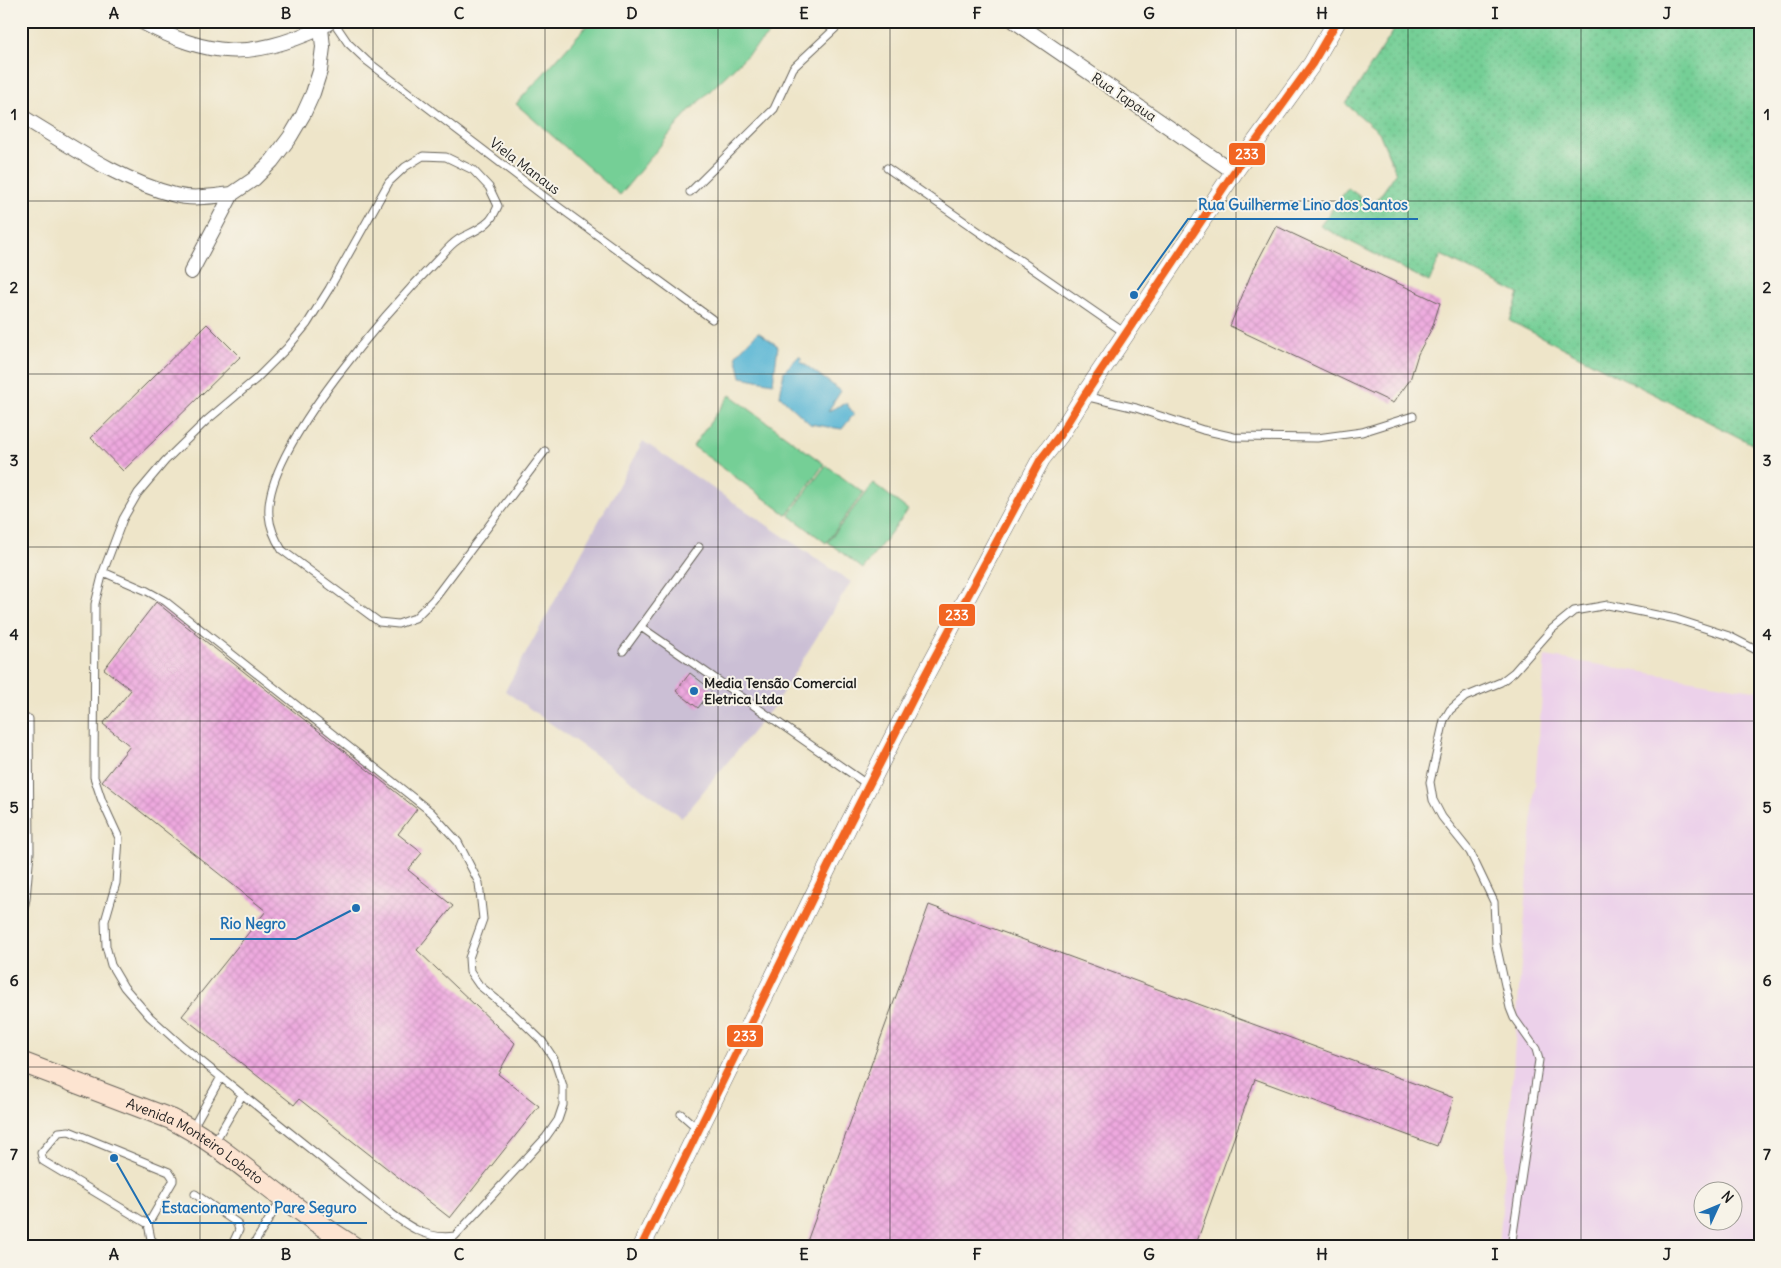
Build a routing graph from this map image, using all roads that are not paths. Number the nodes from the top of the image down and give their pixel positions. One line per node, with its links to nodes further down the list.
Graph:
1 (140, 21): 5 (street)
2 (847, 21): 9 (lane)
3 (1014, 21): 8 (street, Rua Tapaua)
4 (1337, 21): 8 (street)
5 (329, 23): 10 (street); 12 (lane, Viela Manaus)
6 (21, 116): 10 (street)
7 (887, 168): 13 (lane)
8 (1234, 172): 13 (street)
9 (690, 192)
10 (232, 194): 11 (street)
11 (191, 272)
12 (712, 319)
13 (1126, 334): 14 (street)
14 (1084, 396): 15 (lane); 23 (street)
15 (1413, 416)
16 (545, 451): 18 (lane)
17 (699, 547): 19 (lane)
18 (103, 572): 26 (lane); 27 (lane)
19 (641, 627): 20 (lane); 23 (lane)
20 (623, 651)
21 (1760, 652): 40 (lane)
22 (29, 719): 24 (lane)
23 (869, 785): 30 (street)
24 (21, 922)
25 (21, 1062): 29 (main road, Avenida Monteiro Lobato)
26 (221, 1077): 27 (lane); 29 (lane)
27 (242, 1095): 31 (lane)
28 (681, 1114): 30 (lane)
29 (192, 1130): 31 (main road, Avenida Monteiro Lobato)
30 (698, 1130): 39 (street)
31 (213, 1143): 33 (main road, Avenida Monteiro Lobato)
32 (195, 1194): 36 (lane)
33 (282, 1197): 37 (lane); 38 (main road, Avenida Monteiro Lobato)
34 (148, 1224): 34 (lane); 35 (lane)
35 (159, 1247)
36 (230, 1247)
37 (252, 1247)
38 (354, 1247)
39 (641, 1247)
40 (1511, 1247)

